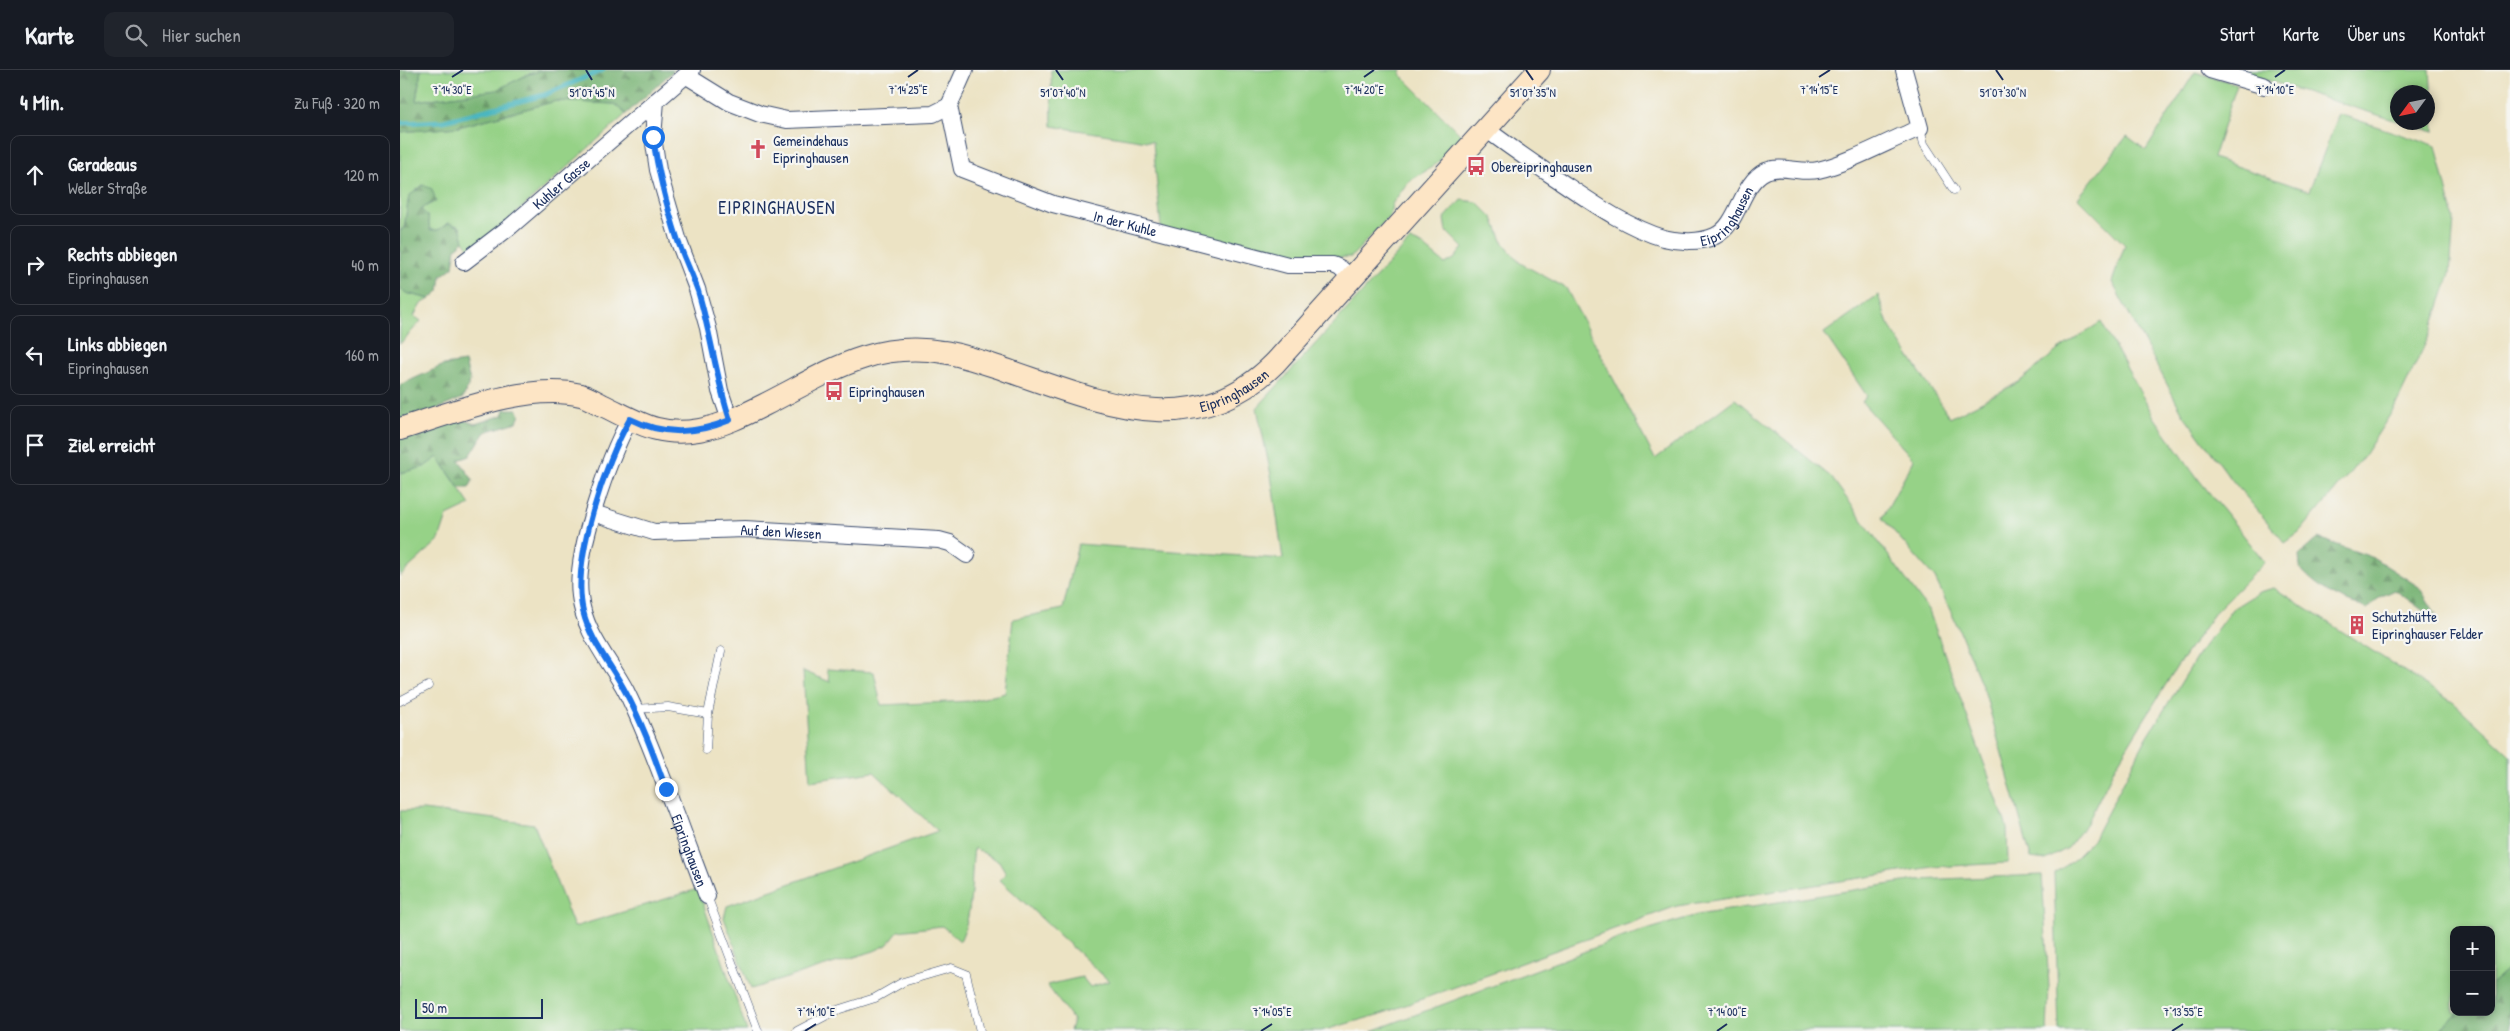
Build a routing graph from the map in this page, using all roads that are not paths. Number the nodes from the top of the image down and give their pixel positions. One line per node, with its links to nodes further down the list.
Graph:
1 (965, 70): 8 (street)
2 (1539, 70): 10 (main road, Eipringhausen)
3 (1904, 70): 9 (street)
4 (2210, 70): 6 (street)
5 (690, 73): 7 (street, Kuhler Gasse); 8 (street)
6 (2265, 86)
7 (656, 101): 12 (street, Kuhler Gasse); 15 (street)
8 (948, 106): 13 (street, In der Kuhle)
9 (1920, 128): 10 (street, Eipringhausen); 11 (lane)
10 (1486, 129): 13 (main road, Eipringhausen)
11 (1954, 190)
12 (464, 262)
13 (1352, 278): 15 (main road, Eipringhausen)
14 (630, 419): 15 (main road, Eipringhausen); 16 (main road, Eipringhausen); 17 (street, Eipringhausen)
15 (730, 420)
16 (408, 426)
17 (593, 513): 18 (street, Auf den Wiesen); 22 (street, Eipringhausen)
18 (967, 555)
19 (721, 651): 23 (lane)
20 (428, 686): 21 (lane)
21 (400, 701)
22 (634, 709): 23 (lane); 25 (street, Eipringhausen)
23 (708, 714): 24 (lane)
24 (706, 750)
25 (707, 896): 26 (lane, Eipringhausen)
26 (758, 1031)
27 (797, 1031): 28 (lane)
28 (980, 1031)

